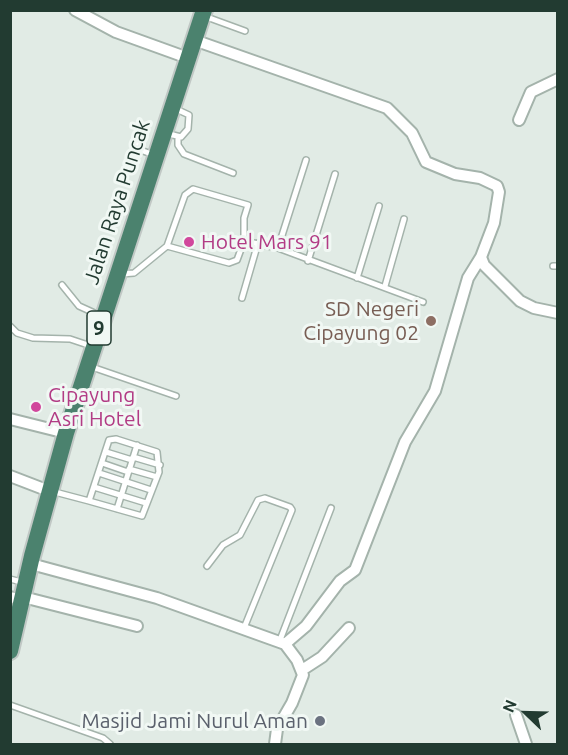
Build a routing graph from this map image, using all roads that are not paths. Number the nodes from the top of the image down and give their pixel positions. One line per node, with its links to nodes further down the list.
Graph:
1 (75, 10): 5 (street)
2 (203, 13): 3 (lane); 4 (highway, Jalan Raya Puncak / 9)
3 (245, 31)
4 (194, 40): 5 (highway, Jalan Raya Puncak / 9); 20 (street)
5 (188, 58): 9 (highway, Jalan Raya Puncak / 9)
6 (558, 79): 7 (street)
7 (519, 120)
8 (142, 128): 10 (lane)
9 (171, 135): 10 (highway, Jalan Raya Puncak / 9); 12 (lane)
10 (155, 155): 22 (highway, Jalan Raya Puncak / 9)
11 (306, 159): 19 (lane)
12 (233, 173)
13 (335, 174): 21 (lane)
14 (379, 206): 23 (lane)
15 (404, 219): 25 (lane)
16 (244, 241): 17 (lane); 18 (lane); 18 (lane)
17 (258, 243): 19 (lane); 26 (lane)
18 (167, 246): 22 (lane)
19 (278, 248): 21 (lane)
20 (481, 257): 28 (street); 60 (street)
21 (308, 261): 23 (lane)
22 (117, 273): 29 (highway, Jalan Raya Puncak / 9)
23 (357, 278): 25 (lane)
24 (62, 285): 29 (lane)
25 (385, 286): 27 (lane)
26 (242, 298)
27 (423, 302)
28 (558, 313)
29 (103, 316): 31 (highway, Jalan Raya Puncak / 9)
30 (10, 326): 31 (lane)
31 (93, 347): 32 (highway, Jalan Raya Puncak / 9)
32 (87, 365): 33 (lane); 35 (highway, Jalan Raya Puncak / 9)
33 (176, 396)
34 (10, 419): 35 (street)
35 (66, 433): 48 (highway, Jalan Raya Puncak / 9)
36 (137, 445): 37 (lane); 38 (lane); 40 (lane)
37 (106, 452): 38 (lane); 39 (lane)
38 (133, 458): 40 (lane); 41 (lane)
39 (102, 463): 41 (lane); 42 (lane)
40 (160, 465): 44 (lane)
41 (129, 470): 44 (lane); 45 (lane)
42 (99, 473): 45 (lane); 46 (lane)
43 (10, 476): 48 (street)
44 (157, 477): 47 (lane)
45 (125, 482): 47 (lane); 49 (lane)
46 (94, 487): 49 (lane); 50 (lane)
47 (151, 490): 51 (lane)
48 (49, 491): 50 (lane); 54 (highway, Jalan Raya Puncak / 9)
49 (121, 495): 51 (lane); 53 (lane)
50 (89, 501): 53 (lane)
51 (146, 503): 53 (lane)
52 (331, 508): 60 (lane)
53 (117, 509)
54 (31, 564): 56 (highway, Jalan Raya Puncak / 9); 58 (street)
55 (207, 566): 58 (lane)
56 (18, 591): 57 (street); 61 (highway, Jalan Raya Puncak / 9)
57 (137, 626)
58 (244, 628): 60 (street)
59 (349, 628): 62 (street)
60 (282, 642): 62 (street)
61 (11, 645)
62 (302, 670): 66 (street)
63 (10, 705): 65 (lane)
64 (516, 715): 67 (street)
65 (110, 744)
66 (275, 744)
67 (526, 744)

